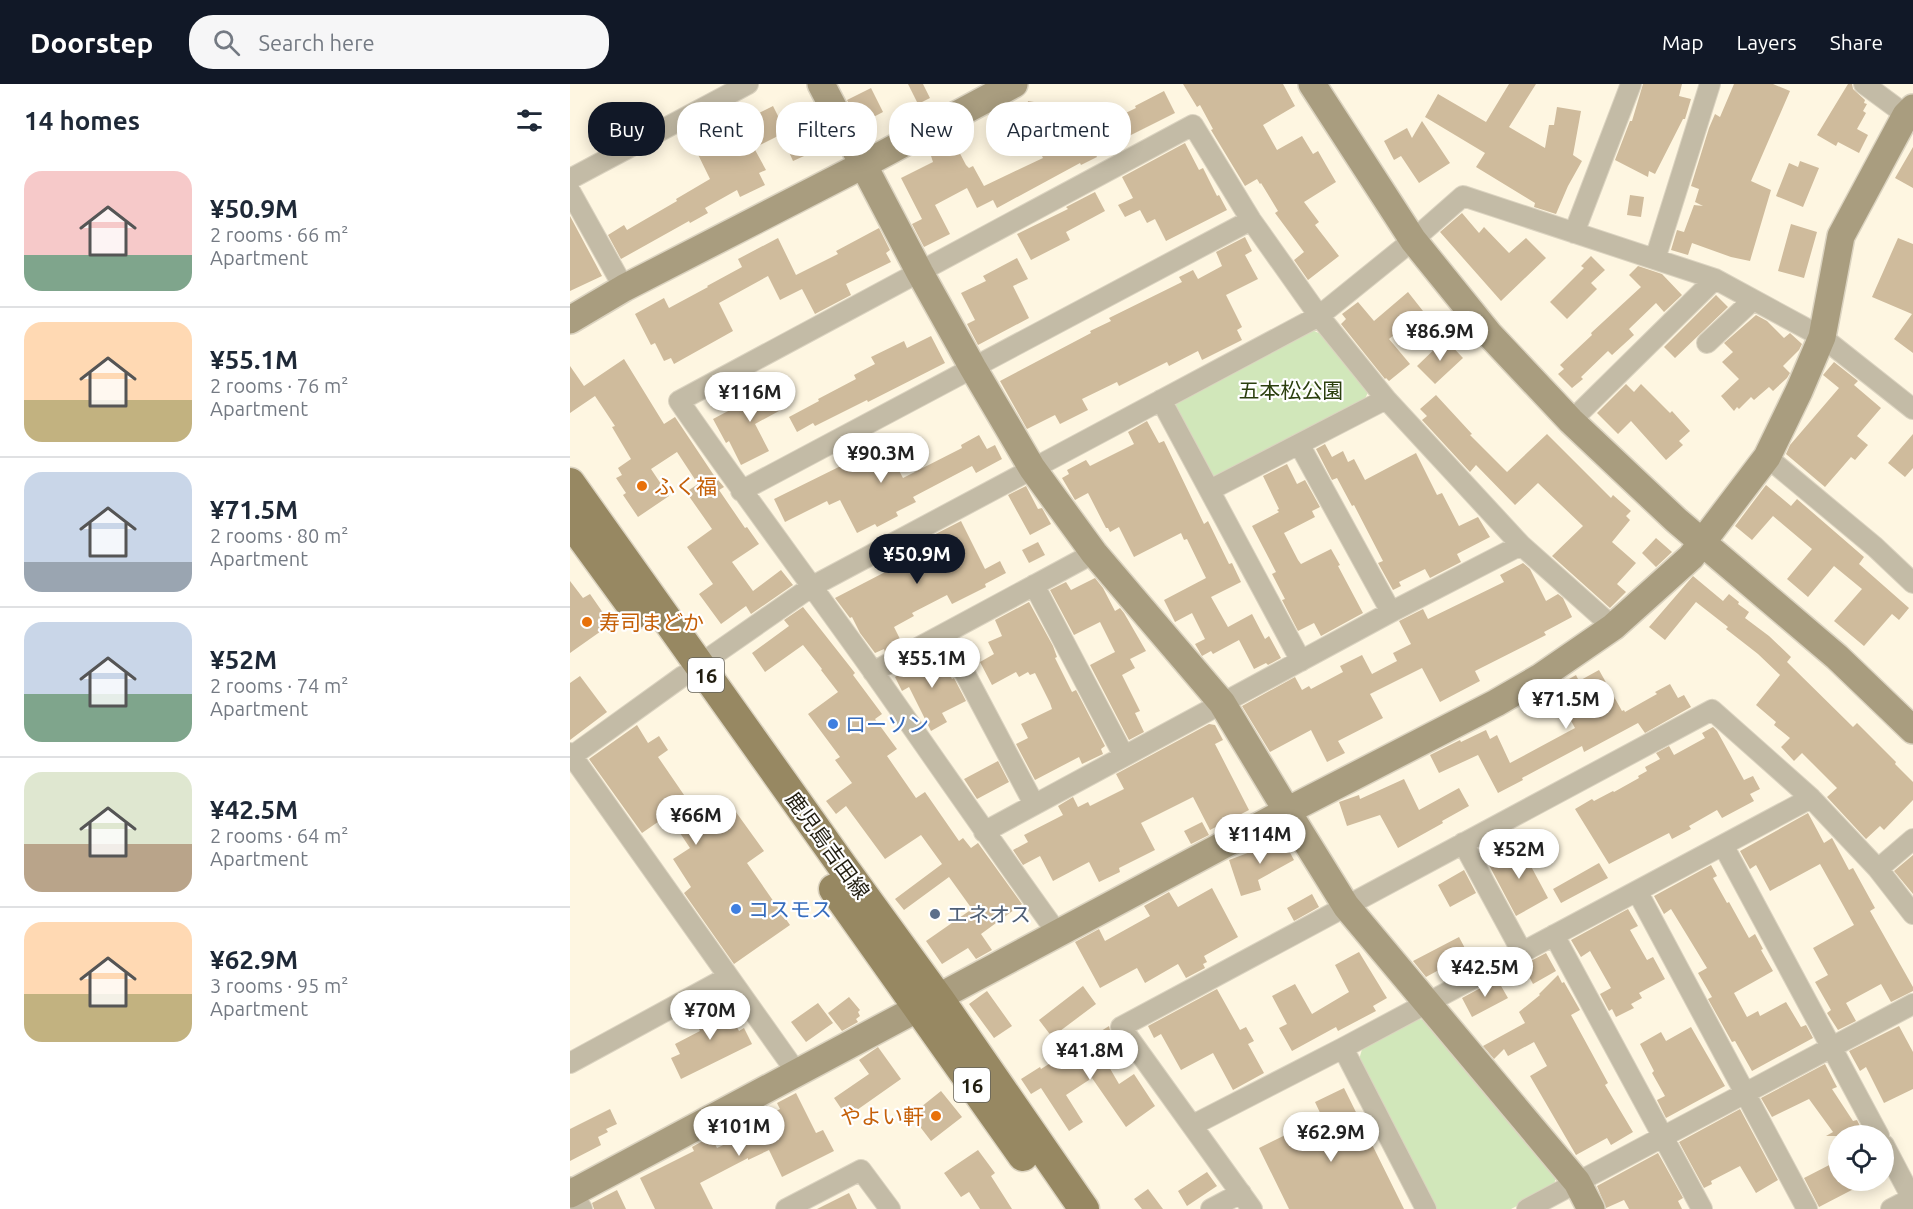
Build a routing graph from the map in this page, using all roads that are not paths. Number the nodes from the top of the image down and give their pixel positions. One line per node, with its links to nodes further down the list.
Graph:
1 (748, 84): 10 (street)
2 (820, 84): 9 (street)
3 (1014, 84): 9 (street)
4 (1312, 84): 14 (street)
5 (1631, 84): 13 (street)
6 (1710, 84): 15 (street)
7 (1864, 84): 8 (street)
8 (1909, 111): 22 (street)
9 (863, 165): 16 (street); 18 (street)
10 (570, 179)
11 (570, 191): 18 (street)
12 (1251, 220): 16 (street); 20 (street); 24 (street)
13 (1574, 233): 14 (street); 15 (street)
14 (1413, 240): 20 (street); 28 (street)
15 (1655, 260): 17 (street)
16 (920, 273): 24 (street); 34 (street)
17 (1715, 279): 19 (street); 28 (street)
18 (624, 288): 21 (street)
19 (1753, 300): 22 (street); 23 (street)
20 (1319, 316): 25 (street); 26 (street)
21 (570, 320)
22 (1822, 337): 27 (street); 30 (street)
23 (1707, 343)
24 (973, 368): 31 (street); 34 (street)
25 (1386, 399): 29 (street); 37 (street)
26 (1161, 400): 31 (street); 33 (street)
27 (1913, 409)
28 (1571, 421): 36 (street)
29 (1299, 444): 33 (street); 42 (street)
30 (1767, 457): 36 (street); 39 (street)
31 (1032, 468): 38 (street); 41 (street)
32 (570, 483): 46 (main road, 鹿児島吉田線 / 16)
33 (1210, 490): 45 (street)
34 (741, 491): 41 (street)
35 (570, 521): 46 (main road, 鹿児島吉田線 / 16)
36 (1702, 543): 43 (street); 49 (street)
37 (1521, 544): 42 (street); 43 (street)
38 (1094, 553): 40 (street); 48 (street)
39 (1913, 584)
40 (1034, 585): 44 (street); 51 (street)
41 (811, 587): 46 (street); 47 (street)
42 (1391, 612): 45 (street)
43 (1612, 627): 54 (street)
44 (944, 634): 47 (street); 53 (street)
45 (1301, 661): 48 (street)
46 (691, 670): 50 (street); 67 (main road, 鹿児島吉田線 / 16)
47 (873, 672): 55 (street)
48 (1222, 703): 51 (street); 54 (street)
49 (1913, 730)
50 (571, 754): 66 (street)
51 (1124, 756): 53 (street)
52 (1811, 798): 57 (street); 58 (street); 59 (street)
53 (1034, 804): 55 (street)
54 (1287, 812): 61 (street); 63 (street)
55 (984, 832): 63 (street)
56 (1913, 839): 59 (street)
57 (1463, 843): 61 (street); 65 (street)
58 (1724, 845): 60 (street); 70 (street)
59 (1878, 870): 62 (street)
60 (1637, 891): 64 (street); 74 (street)
61 (1346, 906): 68 (street); 75 (street)
62 (1913, 914)
63 (1058, 934): 67 (street)
64 (1554, 935): 65 (street); 77 (street)
65 (1522, 952): 68 (street)
66 (728, 977): 72 (street); 73 (street)
67 (928, 1004): 73 (street); 85 (main road, 鹿児島吉田線 / 16); 86 (main road, 鹿児島吉田線 / 16)
68 (1426, 1004): 71 (street); 79 (street)
69 (1913, 1004): 70 (street)
70 (1833, 1047): 74 (street); 76 (street)
71 (1343, 1048): 75 (street); 88 (street)
72 (570, 1063)
73 (797, 1073): 80 (street)
74 (1745, 1094): 77 (street); 92 (street)
75 (1193, 1125): 82 (street)
76 (1873, 1125)
77 (1663, 1137): 79 (street); 91 (street)
78 (1894, 1164): 81 (street)
79 (1577, 1182): 89 (street); 90 (street)
80 (574, 1196)
81 (1912, 1199): 93 (street)
82 (1246, 1201): 87 (street)
83 (786, 1209): 84 (street)
84 (890, 1209)
85 (1060, 1209)
86 (1084, 1209)
87 (1211, 1209)
88 (1426, 1209)
89 (1527, 1209)
90 (1591, 1209)
91 (1702, 1209)
92 (1807, 1209)
93 (1891, 1209)

